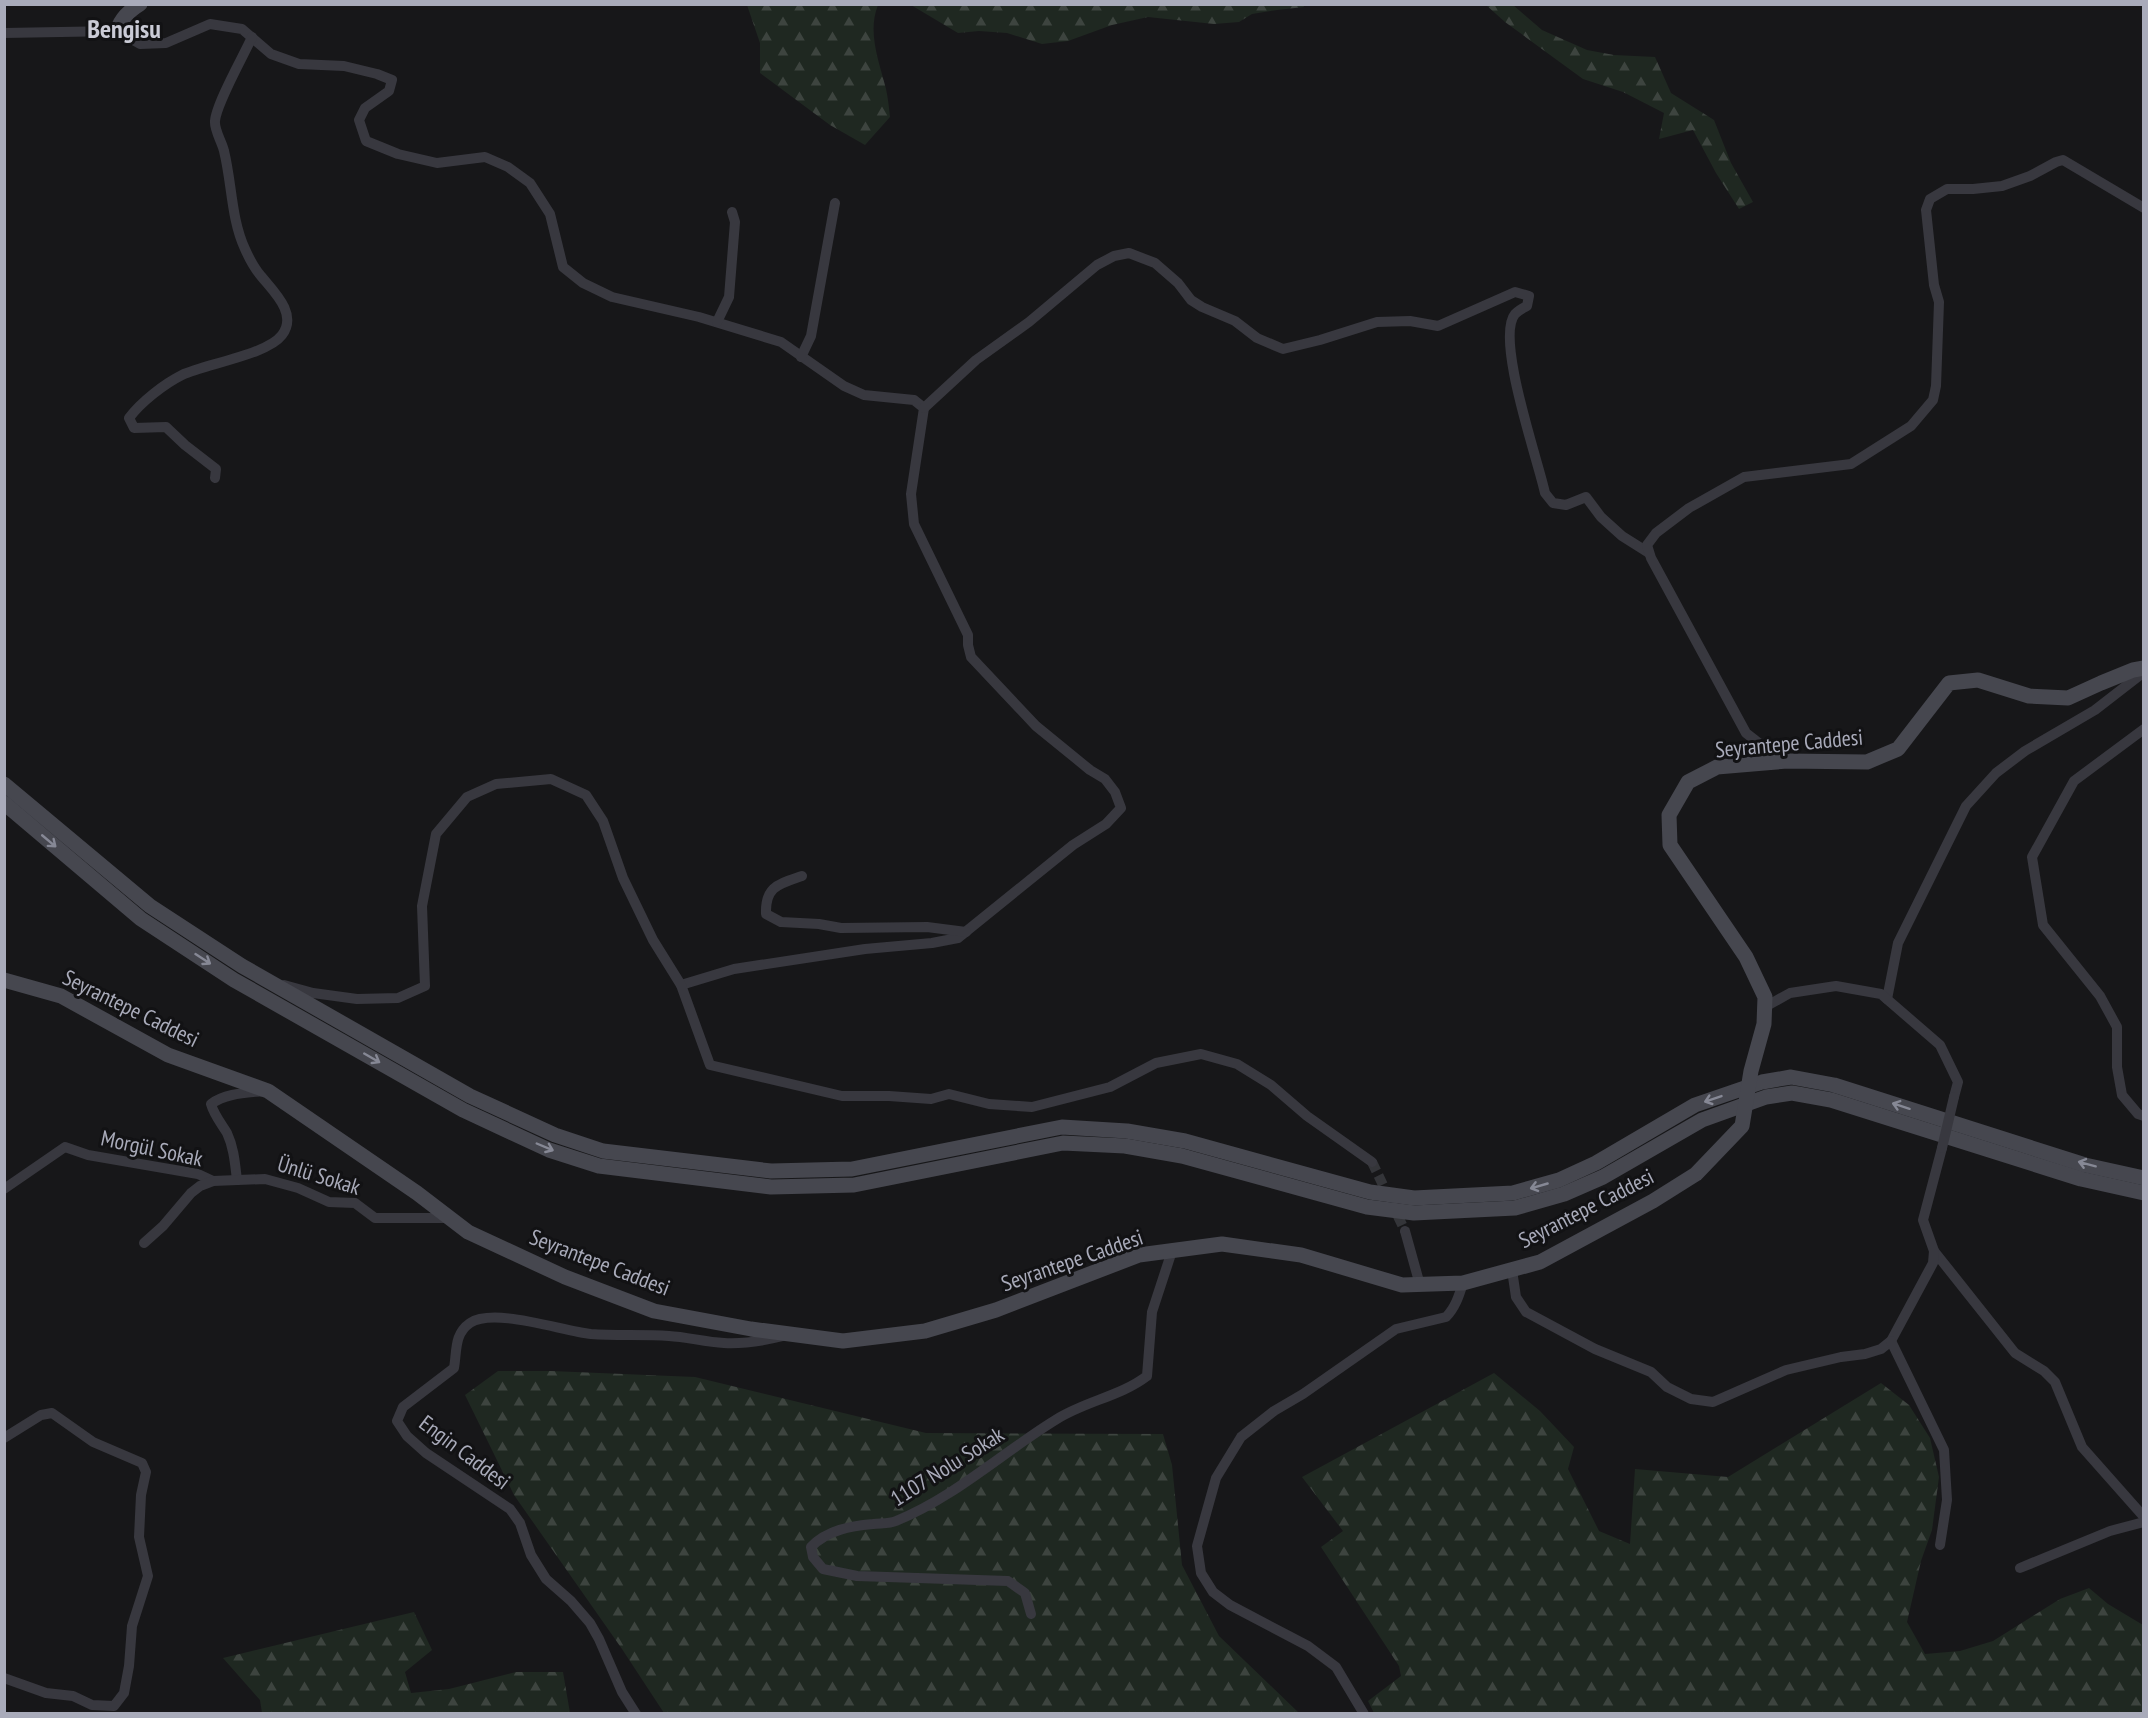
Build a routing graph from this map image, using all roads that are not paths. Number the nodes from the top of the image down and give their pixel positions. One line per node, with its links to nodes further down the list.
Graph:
1 (140, 4): 2 (main road)
2 (117, 31): 3 (street); 4 (street)
3 (4, 33)
4 (252, 37): 8 (street); 11 (street)
5 (835, 203): 9 (street)
6 (2144, 208): 12 (street)
7 (732, 212): 8 (street)
8 (717, 322): 9 (street)
9 (801, 357): 10 (street)
10 (924, 408): 12 (street); 18 (street)
11 (214, 477)
12 (1650, 553): 15 (street)
13 (2144, 670): 15 (main road, Seyrantepe Caddesi); 22 (street)
14 (2144, 729): 27 (street)
15 (1783, 762): 23 (main road, Seyrantepe Caddesi)
16 (6, 789): 20 (main road); 26 (main road, one-way to 26)
17 (802, 876): 18 (street)
18 (966, 932): 21 (street)
19 (4, 980): 25 (main road, Seyrantepe Caddesi)
20 (269, 982): 21 (street); 24 (main road, one-way to 20)
21 (681, 985): 28 (street)
22 (1887, 999): 23 (street); 38 (street, bridge)
23 (1765, 1007): 24 (main road, Seyrantepe Caddesi)
24 (1748, 1087): 26 (main road, Seyrantepe Caddesi); 29 (main road, one-way to 24)
25 (268, 1091): 30 (street); 34 (main road, Seyrantepe Caddesi)
26 (1745, 1105): 33 (main road); 39 (main road, Seyrantepe Caddesi)
27 (2144, 1116)
28 (1372, 1162)
29 (2144, 1178)
30 (237, 1180): 31 (street, Ünlü Sokak); 34 (street, Ünlü Sokak)
31 (213, 1181): 32 (street, Morgül Sokak); 36 (street, Morgül Sokak)
32 (4, 1189)
33 (2144, 1194)
34 (450, 1218): 42 (main road, Seyrantepe Caddesi)
35 (1405, 1231): 41 (street)
36 (144, 1243)
37 (1172, 1251): 41 (main road, Seyrantepe Caddesi); 42 (main road, Seyrantepe Caddesi); 49 (street, 1107 Nolu Sokak)
38 (1934, 1251): 43 (street); 45 (street)
39 (1512, 1270): 40 (main road, Seyrantepe Caddesi); 43 (street)
40 (1463, 1283): 41 (main road, Seyrantepe Caddesi); 52 (street)
41 (1420, 1285)
42 (792, 1334): 51 (street, Engin Caddesi)
43 (1891, 1341): 47 (street)
44 (4, 1438): 50 (street)
45 (2144, 1517)
46 (2144, 1522): 48 (street)
47 (1940, 1545)
48 (2020, 1568)
49 (1030, 1614)
50 (4, 1678)
51 (636, 1713)
52 (1364, 1713)

